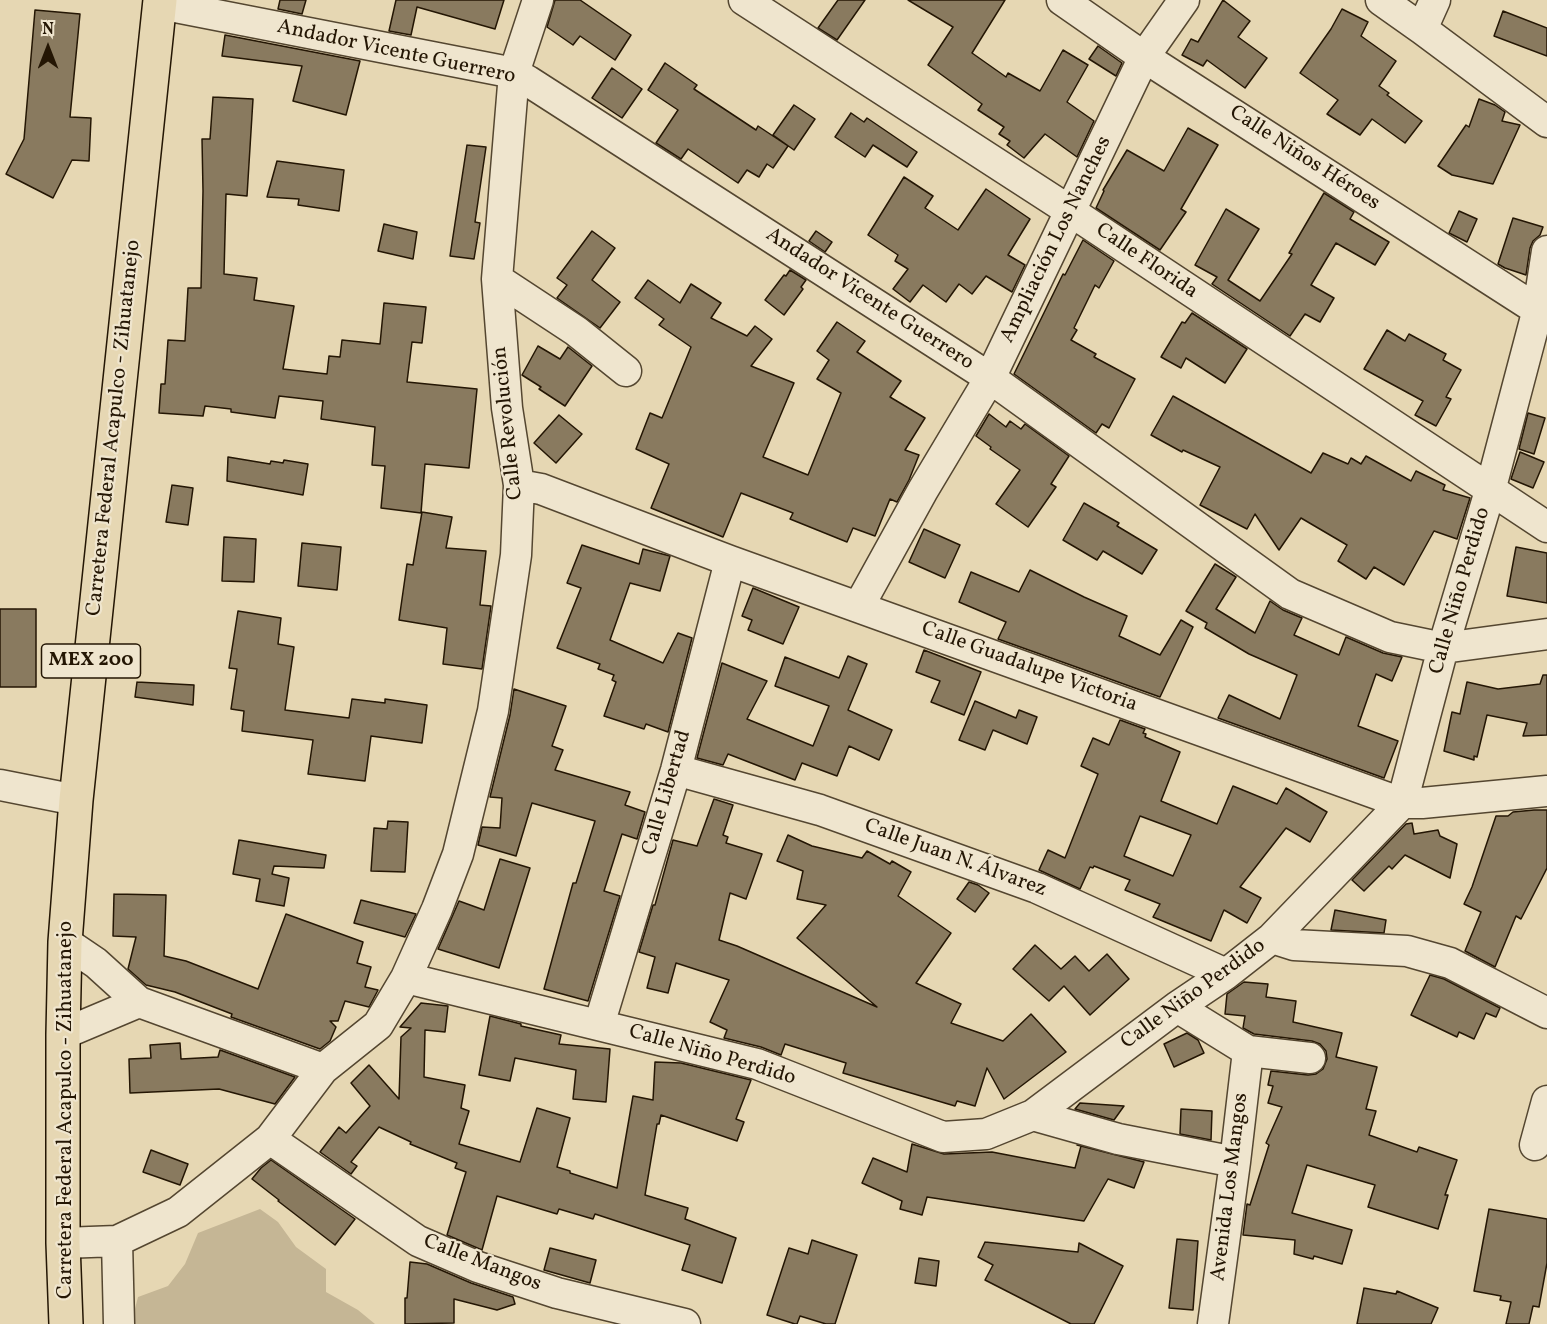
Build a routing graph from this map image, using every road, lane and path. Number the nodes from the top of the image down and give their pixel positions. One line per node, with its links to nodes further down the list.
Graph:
1 (538, 0): 11 (street, Calle Revolución)
2 (744, 0): 13 (street, Calle Florida)
3 (1062, 0): 10 (street, Calle Niños Héroes)
4 (1184, 0): 10 (street, Ampliación Los Nanches)
5 (1381, 0): 9 (street)
6 (1435, 0): 9 (street)
7 (160, 2): 8 (street, Andador Vicente Guerrero); 29 (main road, Carretera Federal Acapulco - Zihuatanejo / MEX 200)
8 (201, 7): 11 (street, Andador Vicente Guerrero)
9 (1422, 28): 12 (street)
10 (1144, 57): 13 (street, Ampliación Los Nanches); 16 (street, Calle Niños Héroes)
11 (514, 74): 15 (street, Calle Revolución); 18 (street, Andador Vicente Guerrero)
12 (1547, 122)
13 (1070, 212): 18 (street, Ampliación Los Nanches); 20 (street, Calle Florida)
14 (1547, 251): 16 (street, Calle Niño Perdido)
15 (497, 279): 17 (street); 19 (street, Calle Revolución)
16 (1542, 312): 20 (street, Calle Niño Perdido)
17 (626, 371)
18 (990, 378): 23 (street, Ampliación Los Nanches); 25 (street, Andador Vicente Guerrero)
19 (519, 485): 22 (street, Calle Guadalupe Victoria); 34 (street, Calle Revolución)
20 (1490, 491): 21 (street, Calle Florida); 25 (street, Calle Niño Perdido)
21 (1547, 527)
22 (730, 561): 23 (street, Calle Guadalupe Victoria); 26 (street, Calle Libertad)
23 (859, 606): 30 (street, Calle Guadalupe Victoria)
24 (1547, 634): 25 (street, Andador Vicente Guerrero)
25 (1443, 648): 30 (street, Calle Niño Perdido)
26 (676, 770): 33 (street, Calle Juan N. Álvarez); 38 (street, Calle Libertad)
27 (0, 785): 29 (street)
28 (1547, 791): 30 (street, Calle Guadalupe Victoria)
29 (76, 801): 32 (main road, Carretera Federal Acapulco - Zihuatanejo / MEX 200)
30 (1402, 803): 31 (street, Calle Niño Perdido)
31 (1272, 938): 33 (street, Calle Niño Perdido); 37 (street)
32 (65, 942): 35 (street); 39 (main road, Carretera Federal Acapulco - Zihuatanejo / MEX 200)
33 (1226, 974): 36 (street, Calle Niño Perdido)
34 (406, 978): 38 (street, Calle Niño Perdido); 42 (street, Calle Revolución)
35 (139, 1002): 39 (street); 42 (street)
36 (1177, 1007): 40 (street); 44 (street, Calle Niño Perdido)
37 (1547, 1013)
38 (599, 1024): 44 (street, Calle Niño Perdido)
39 (63, 1034): 49 (main road, Carretera Federal Acapulco - Zihuatanejo / MEX 200)
40 (1248, 1051): 41 (street); 47 (street, Avenida Los Mangos)
41 (1310, 1058)
42 (323, 1069): 45 (street, Calle Revolución)
43 (1547, 1101): 46 (street)
44 (1033, 1115): 47 (street)
45 (270, 1139): 48 (street, Calle Revolución); 52 (street, Calle Mangos)
46 (1535, 1146)
47 (1236, 1162): 53 (street, Avenida Los Mangos)
48 (117, 1241): 49 (street); 51 (street)
49 (63, 1243): 50 (main road, Carretera Federal Acapulco - Zihuatanejo / MEX 200)
50 (66, 1324)
51 (119, 1324)
52 (685, 1324)
53 (1213, 1324)

